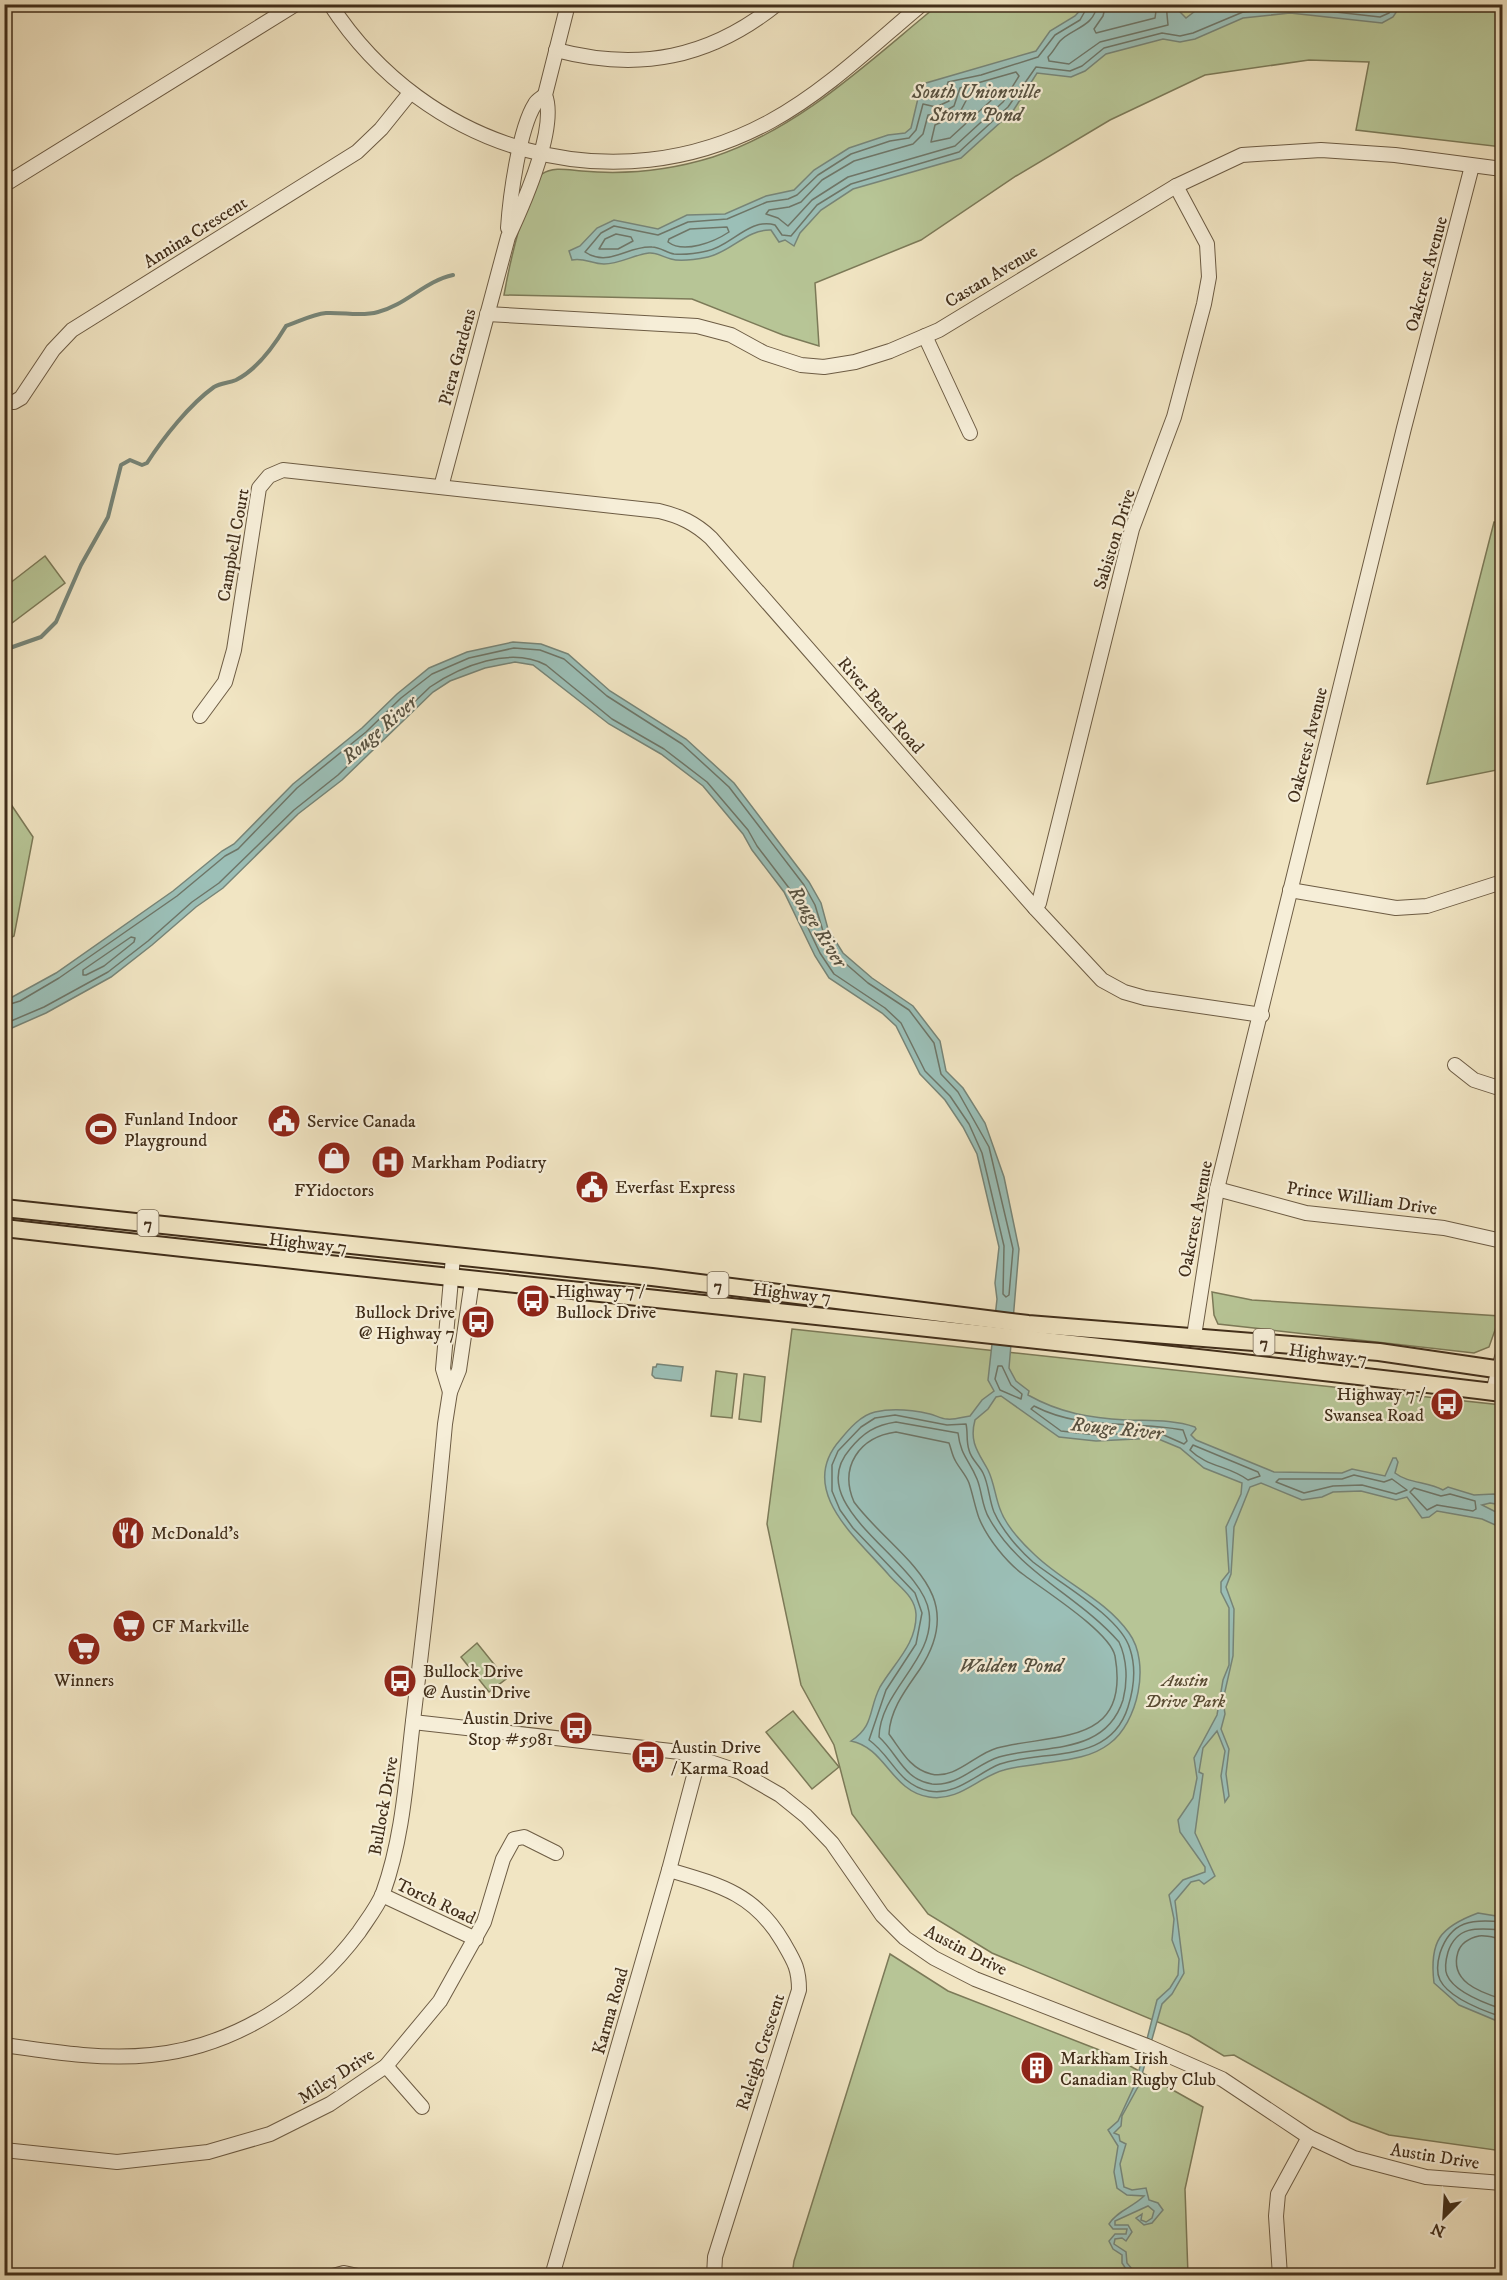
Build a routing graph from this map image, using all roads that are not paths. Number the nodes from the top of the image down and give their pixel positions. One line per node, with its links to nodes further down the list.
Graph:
1 (10, 4): 7 (street)
2 (296, 4): 15 (street)
3 (330, 4): 9 (street)
4 (568, 4): 8 (street, Piera Gardens)
5 (777, 4): 8 (street)
6 (922, 4): 12 (street)
7 (4, 9)
8 (556, 50): 10 (street, Piera Gardens)
9 (410, 93): 11 (street); 20 (street, Annina Crescent)
10 (545, 95): 11 (street, Piera Gardens); 12 (street, Piera Gardens)
11 (521, 150): 12 (street); 17 (street, Piera Gardens)
12 (539, 154): 17 (street, Piera Gardens)
13 (1472, 166): 14 (street, Castan Avenue); 16 (street, Castan Avenue); 25 (street, Oakcrest Avenue)
14 (1503, 169)
15 (4, 185)
16 (1176, 186): 19 (street, Castan Avenue); 26 (street, Sabiston Drive)
17 (508, 237): 18 (street, Piera Gardens)
18 (487, 314): 19 (street, Castan Avenue); 22 (street, Piera Gardens)
19 (925, 336): 21 (street)
20 (4, 402)
21 (970, 433)
22 (441, 487): 23 (street, Campbell Court); 26 (street, River Bend Road)
23 (200, 716)
24 (1503, 882): 25 (street)
25 (1290, 890): 27 (street, Oakcrest Avenue)
26 (1035, 908): 27 (street, River Bend Road)
27 (1262, 1014): 30 (street, Oakcrest Avenue)
28 (1455, 1065): 29 (street)
29 (1503, 1089)
30 (1217, 1189): 33 (street, Prince William Drive); 39 (street, Oakcrest Avenue)
31 (4, 1208): 34 (main road, Highway 7 / 7)
32 (4, 1228): 35 (main road, Highway 7 / 7)
33 (1503, 1241)
34 (453, 1257): 35 (street, Bullock Drive); 37 (main road, Highway 7 / 7)
35 (451, 1279): 36 (main road, Highway 7 / 7); 41 (street, Bullock Drive)
36 (472, 1281): 37 (main road, Highway 7 / 7); 41 (street, Bullock Drive)
37 (961, 1324): 38 (main road, Highway 7 / 7)
38 (1027, 1331): 39 (main road, Highway 7 / 7); 42 (main road, Highway 7 / 7)
39 (1194, 1336): 40 (main road, Highway 7 / 7)
40 (1502, 1365): 42 (street)
41 (450, 1392): 43 (street, Bullock Drive)
42 (1498, 1393)
43 (413, 1722): 44 (street, Austin Drive); 47 (street, Bullock Drive)
44 (699, 1757): 46 (street, Karma Road); 52 (street, Austin Drive)
45 (556, 1853): 48 (street, Miley Drive)
46 (669, 1870): 57 (street, Karma Road); 58 (street, Raleigh Crescent)
47 (382, 1895): 48 (street, Torch Road); 49 (street, Bullock Drive)
48 (476, 1939): 50 (street, Miley Drive)
49 (4, 2045)
50 (386, 2066): 51 (street); 53 (street, Miley Drive)
51 (422, 2107)
52 (1309, 2137): 54 (street, Austin Drive); 59 (street)
53 (4, 2150)
54 (1503, 2183)
55 (333, 2276): 56 (street)
56 (358, 2276)
57 (552, 2276)
58 (714, 2276)
59 (1280, 2276)

